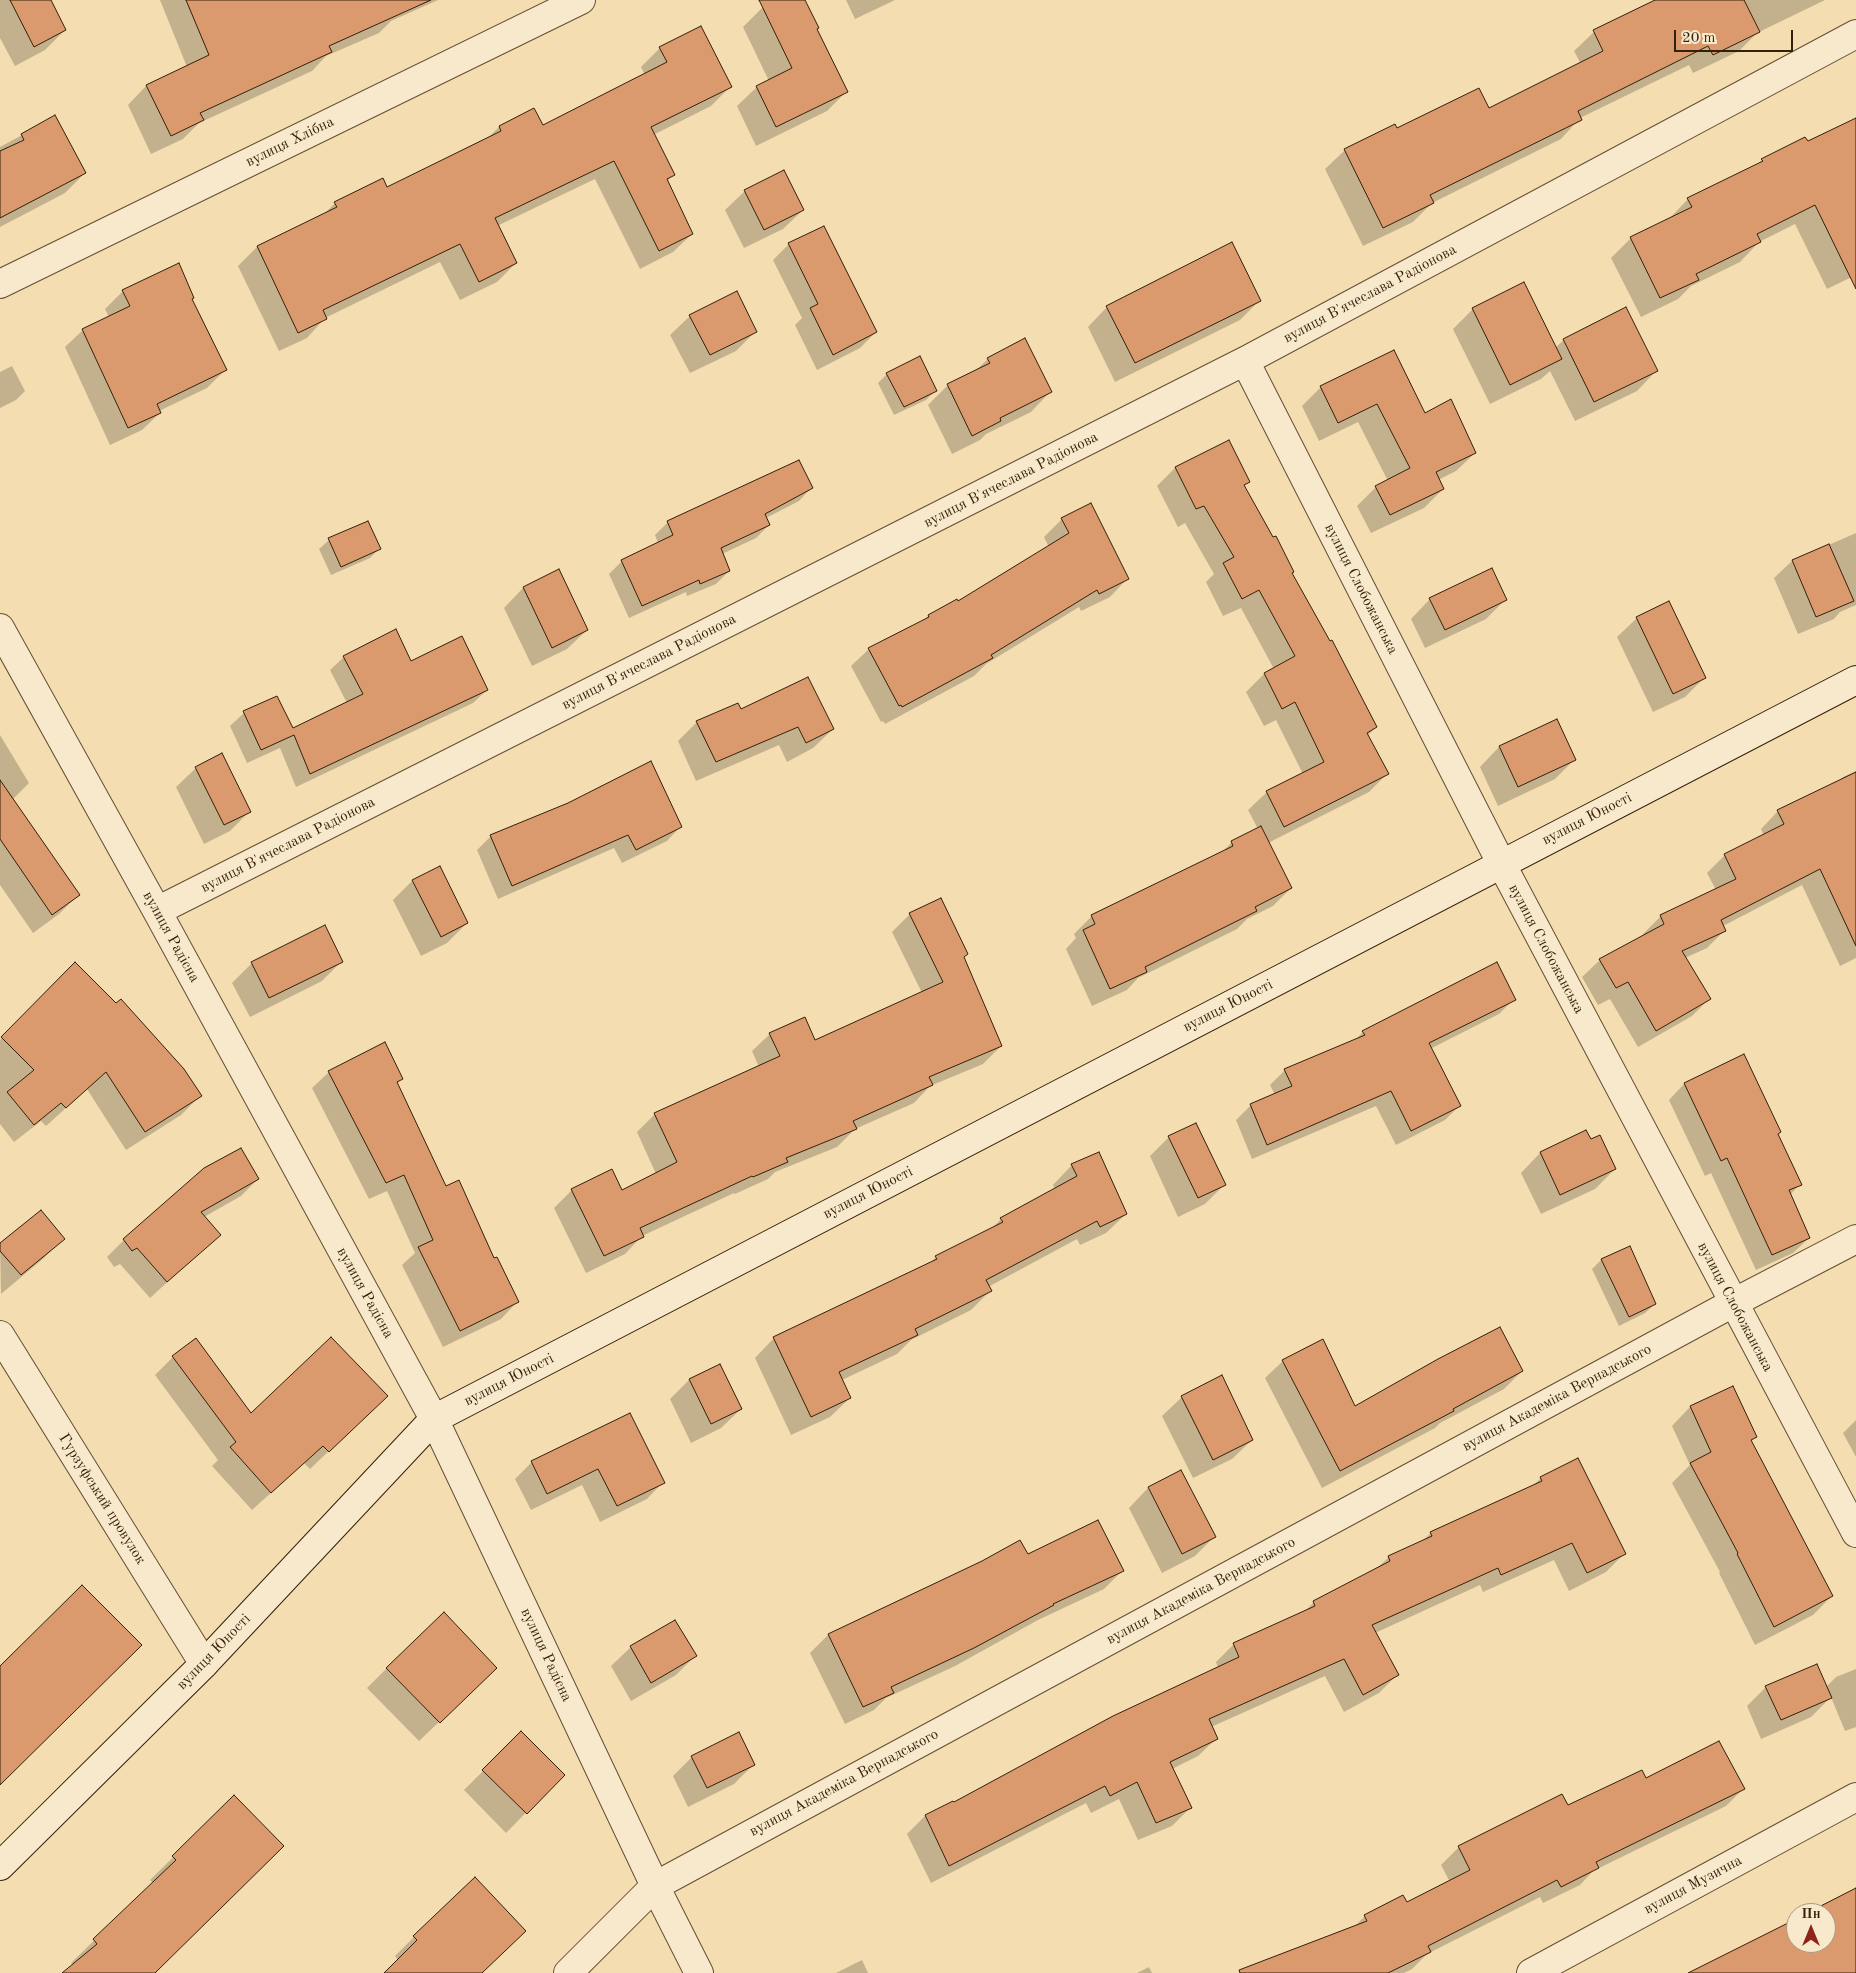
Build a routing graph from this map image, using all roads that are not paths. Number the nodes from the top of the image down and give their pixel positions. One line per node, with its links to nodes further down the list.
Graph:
1 (580, 0): 3 (street, вулиця Хлібна)
2 (1856, 34): 4 (street, вулиця В'ячеслава Радіонова)
3 (0, 284)
4 (1245, 362): 7 (street, вулиця Слобожанська); 8 (street, вулиця В'ячеслава Радіонова)
5 (0, 628): 8 (street, вулиця Радісна)
6 (1856, 680): 7 (street, вулиця Юності)
7 (1501, 864): 10 (street, вулиця Слобожанська); 12 (street, вулиця Юності)
8 (157, 911): 12 (street, вулиця Радісна)
9 (1856, 1240): 10 (street, вулиця Академіка Вернадського)
10 (1733, 1303): 13 (street, вулиця Слобожанська); 17 (street, вулиця Академіка Вернадського)
11 (0, 1335): 14 (street, Гурзуфський провулок)
12 (434, 1419): 14 (street, вулиця Юності); 17 (street, вулиця Радісна)
13 (1856, 1533)
14 (204, 1664): 16 (street, вулиця Юності)
15 (1856, 1797): 20 (street, вулиця Музична)
16 (0, 1866)
17 (655, 1886): 18 (street, вулиця Академіка Вернадського); 19 (street, вулиця Радісна)
18 (568, 1973)
19 (699, 1973)
20 (1531, 1973)

